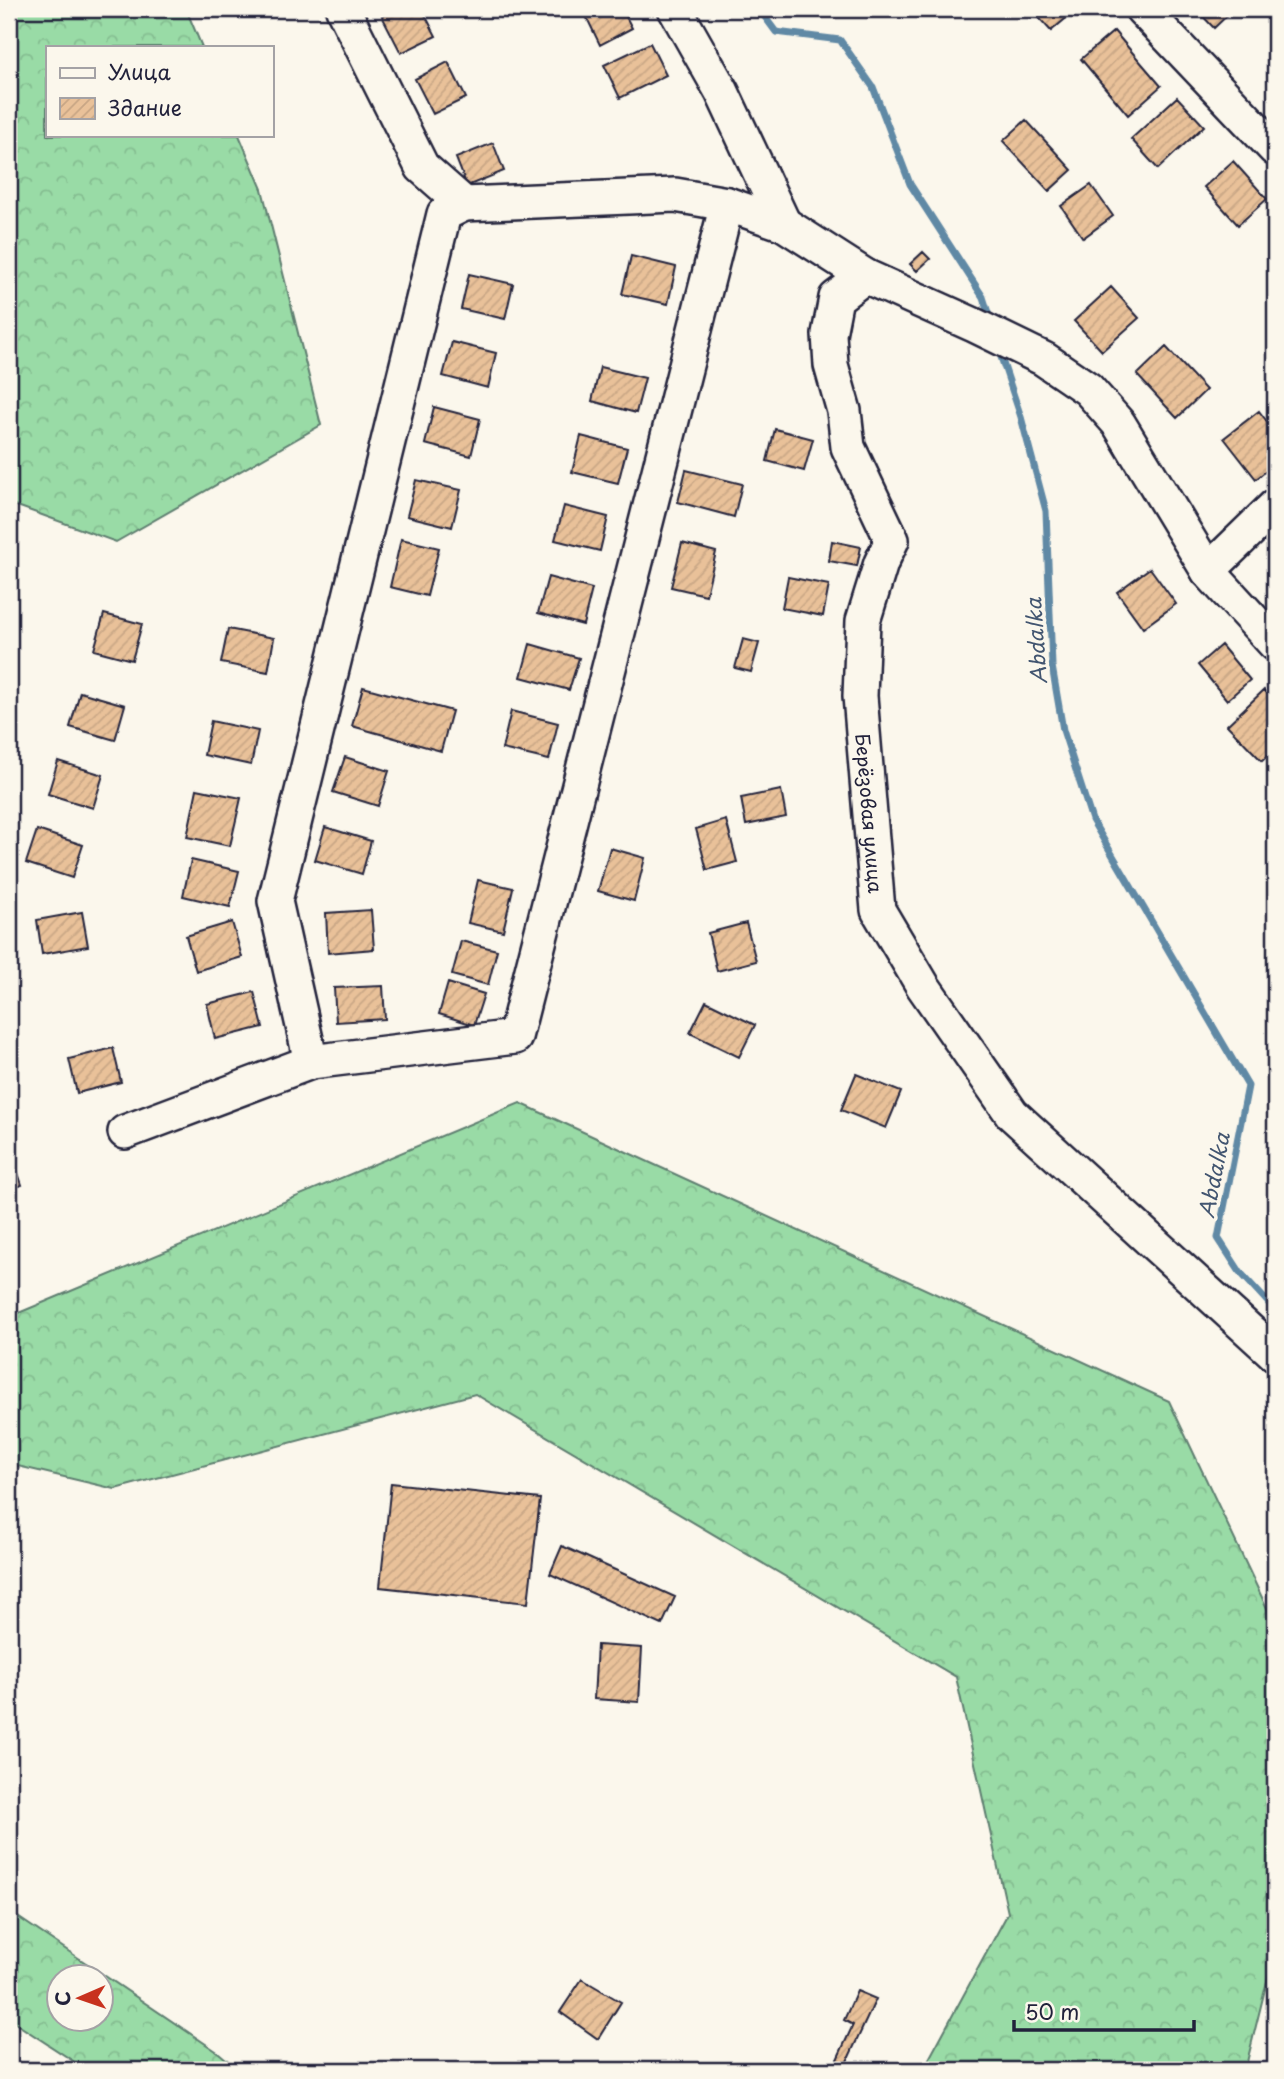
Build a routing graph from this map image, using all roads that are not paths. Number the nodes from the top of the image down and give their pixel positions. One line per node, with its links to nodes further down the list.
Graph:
1 (343, 9): 5 (street)
2 (675, 9): 7 (street)
3 (1142, 9): 4 (street)
4 (1275, 149)
5 (464, 204): 6 (street); 12 (street)
6 (727, 204): 7 (street); 12 (street)
7 (784, 224): 8 (street)
8 (865, 276): 10 (street); 14 (street, Берёзовая улица)
9 (1275, 506): 10 (street)
10 (1208, 571): 11 (street)
11 (1275, 644)
12 (311, 1062): 13 (street)
13 (125, 1132)
14 (1275, 1354)

